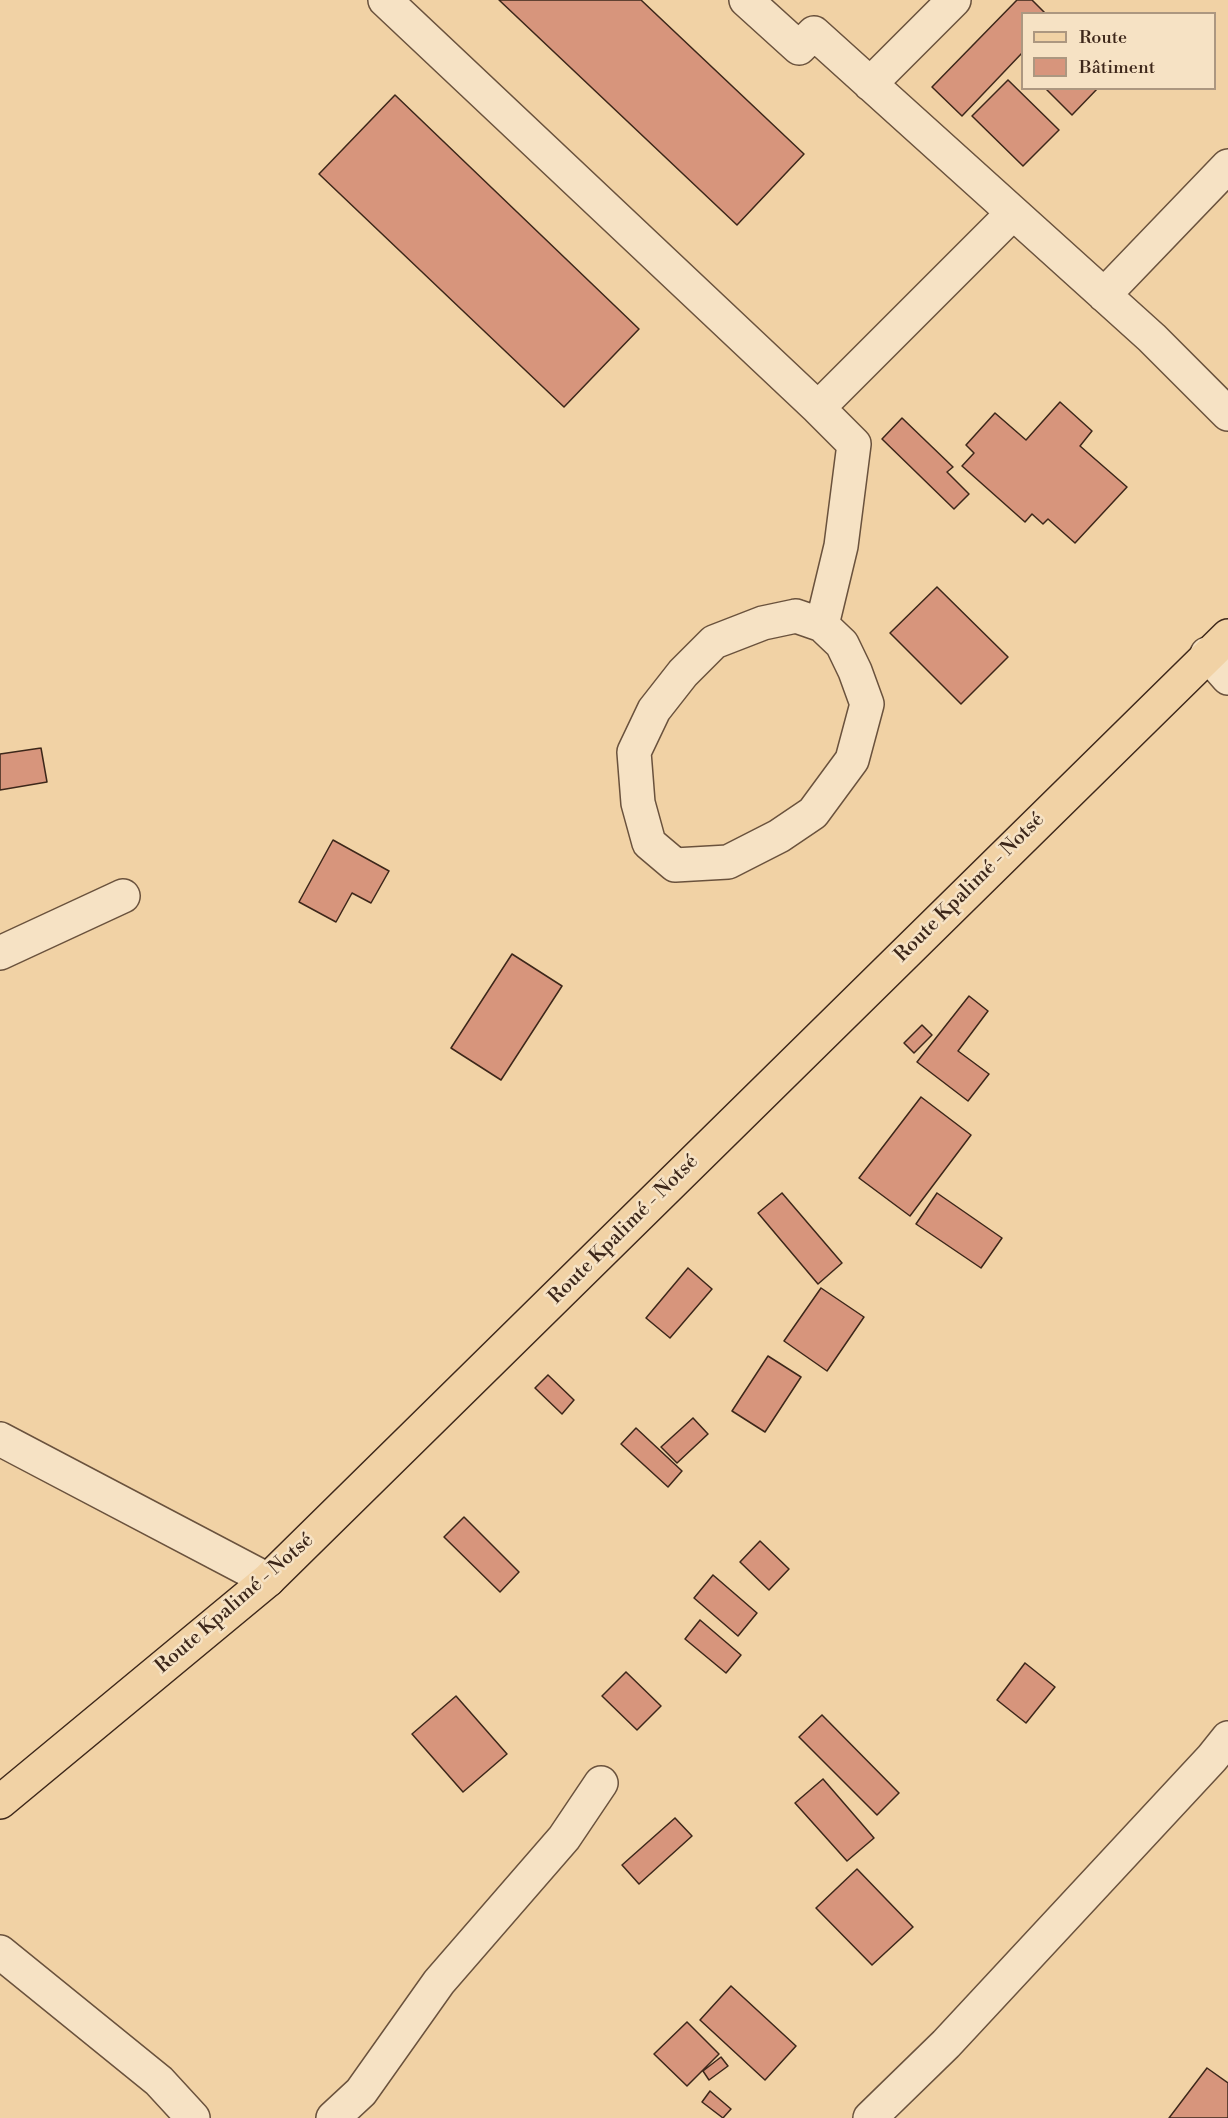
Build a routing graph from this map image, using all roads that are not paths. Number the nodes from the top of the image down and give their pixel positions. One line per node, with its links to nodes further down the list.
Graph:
1 (385, 0): 8 (street)
2 (746, 0): 4 (street)
3 (954, 0): 4 (street)
4 (870, 84): 6 (street)
5 (1228, 166): 7 (street)
6 (1013, 213): 7 (street); 8 (street)
7 (1104, 295): 9 (street)
8 (818, 408): 10 (street)
9 (1228, 414)
10 (822, 625): 10 (street)
11 (1221, 656): 15 (main road, Route Kpalimé - Notsé)
12 (123, 896): 13 (street)
13 (0, 953)
14 (0, 1439): 15 (street)
15 (268, 1580): 18 (main road, Route Kpalimé - Notsé)
16 (1228, 1738): 22 (street)
17 (601, 1783): 21 (street)
18 (0, 1802)
19 (0, 1952): 20 (street)
20 (193, 2118)
21 (333, 2118)
22 (870, 2118)

